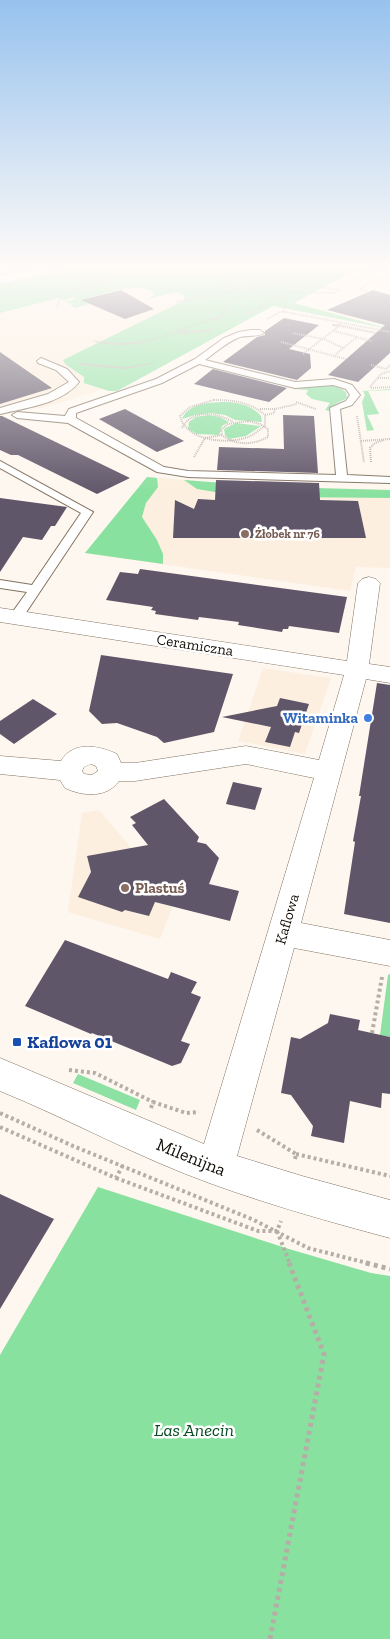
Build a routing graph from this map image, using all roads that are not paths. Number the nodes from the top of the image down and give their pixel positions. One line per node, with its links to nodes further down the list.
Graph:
1 (225, 342): 3 (lane)
2 (41, 361): 4 (lane)
3 (198, 361): 5 (lane); 8 (lane)
4 (0, 411)
5 (72, 416): 6 (lane); 8 (lane)
6 (0, 421)
7 (0, 464): 12 (lane)
8 (342, 478): 9 (lane)
9 (390, 480)
10 (369, 583): 14 (street, Kaflowa)
11 (0, 584): 12 (lane)
12 (35, 589): 13 (lane)
13 (8, 616): 14 (street, Ceramiczna)
14 (357, 670): 15 (street, Ceramiczna); 17 (street, Kaflowa)
15 (390, 675)
16 (0, 765): 17 (street)
17 (328, 771): 18 (street, Kaflowa)
18 (284, 933): 19 (street); 21 (street, Kaflowa)
19 (390, 953)
20 (0, 1074): 21 (street, Milenijna)
21 (215, 1167): 22 (street, Milenijna)
22 (390, 1219)

